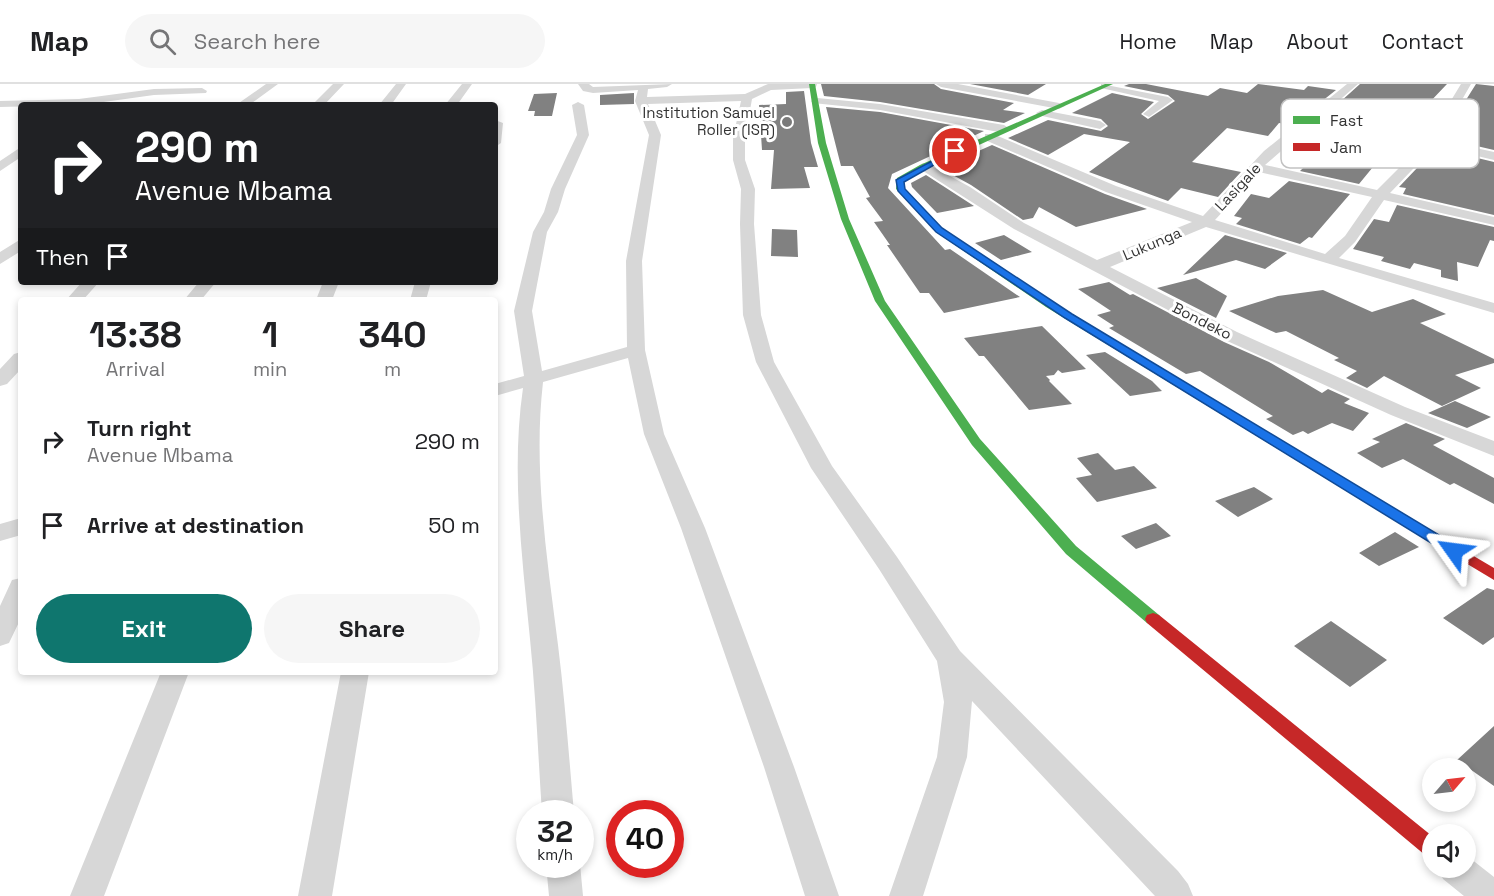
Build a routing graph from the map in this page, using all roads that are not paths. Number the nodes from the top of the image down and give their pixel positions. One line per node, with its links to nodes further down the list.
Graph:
1 (213, 84): 13 (street)
2 (273, 84): 22 (street)
3 (339, 84): 23 (street)
4 (401, 84): 24 (street)
5 (467, 84): 25 (street)
6 (583, 84): 14 (street)
7 (667, 84): 14 (street)
8 (941, 84): 29 (street)
9 (1353, 84): 17 (street, Lasigale)
10 (1466, 84): 18 (street)
11 (1107, 85): 29 (street); 31 (street)
12 (93, 90): 19 (street)
13 (202, 90): 20 (street); 21 (street)
14 (642, 90): 16 (street); 55 (street)
15 (814, 90): 16 (street); 33 (street); 70 (street)
16 (747, 97): 66 (street)
17 (1335, 99)
18 (1457, 99)
19 (79, 102)
20 (85, 102)
21 (181, 102)
22 (246, 102)
23 (321, 102)
24 (387, 102)
25 (453, 102)
26 (0, 104): 27 (street)
27 (18, 104)
28 (578, 105): 57 (street)
29 (1059, 106): 30 (street)
30 (1042, 113): 32 (street); 33 (street)
31 (1149, 114)
32 (1100, 125)
33 (1004, 129): 34 (street)
34 (988, 137): 40 (street); 44 (street)
35 (1281, 143): 41 (street, Lasigale)
36 (18, 153): 39 (street)
37 (1479, 153): 38 (street)
38 (1494, 156)
39 (0, 167)
40 (923, 167): 49 (street, Bondeko); 63 (street)
41 (1256, 167): 43 (street); 44 (street, Lasigale)
42 (1406, 168): 43 (street)
43 (1381, 194): 45 (street); 47 (street)
44 (1206, 221): 47 (street); 49 (street, Lukunga)
45 (1494, 221)
46 (13, 241): 48 (street)
47 (1329, 258): 54 (street)
48 (0, 259)
49 (1097, 266): 60 (street, Bondeko)
50 (88, 285): 52 (street)
51 (205, 285): 53 (street)
52 (77, 297)
53 (195, 297)
54 (1492, 304)
55 (636, 350): 57 (street); 76 (street)
56 (18, 361): 58 (street)
57 (534, 378): 59 (street); 69 (street)
58 (0, 380)
59 (498, 389)
60 (1494, 449)
61 (18, 527): 62 (street)
62 (0, 532)
63 (1494, 575)
64 (18, 594): 65 (street)
65 (0, 636)
66 (950, 659): 77 (street); 78 (street)
67 (174, 675): 73 (street)
68 (354, 675): 74 (street)
69 (557, 800)
70 (1422, 841)
71 (564, 878): 75 (street)
72 (1469, 878): 79 (street)
73 (87, 896)
74 (315, 896)
75 (566, 896)
76 (822, 896)
77 (906, 896)
78 (1176, 896)
79 (1491, 896)

